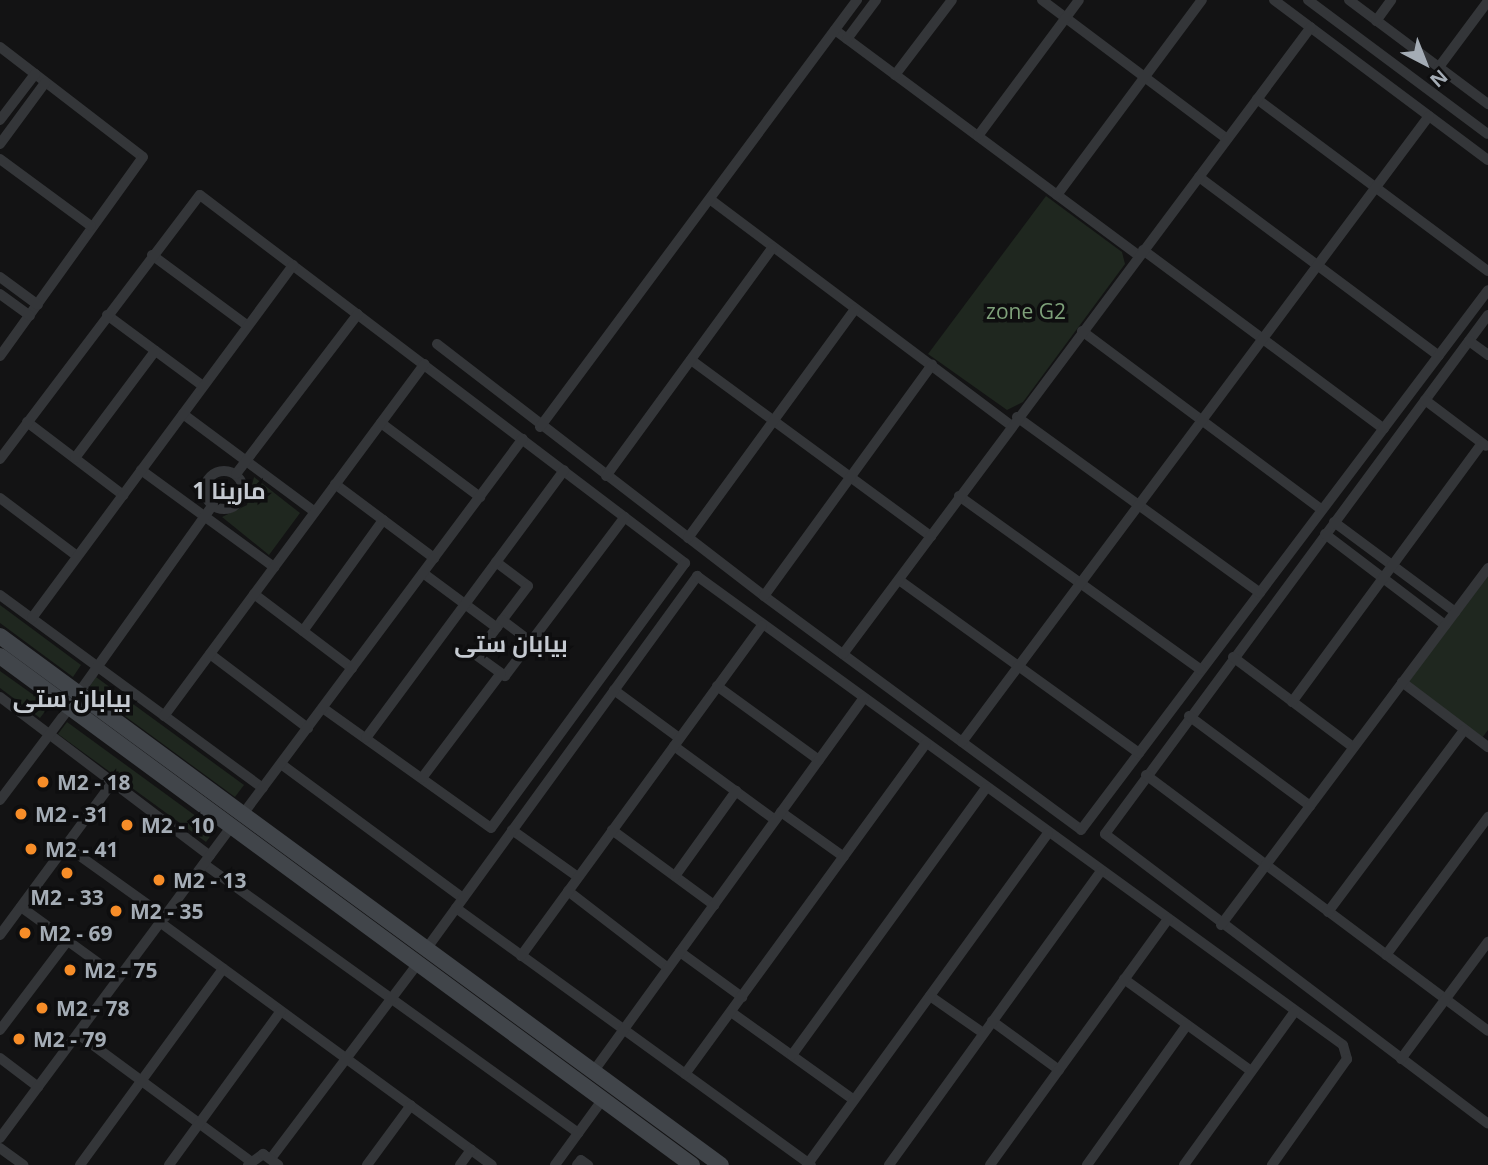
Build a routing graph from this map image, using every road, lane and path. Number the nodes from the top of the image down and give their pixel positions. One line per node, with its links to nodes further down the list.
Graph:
1 (857, 0): 15 (street)
2 (876, 0): 16 (street)
3 (952, 0): 20 (street)
4 (1042, 0): 12 (street)
5 (1079, 0): 12 (street)
6 (1202, 0): 21 (street)
7 (1274, 0): 14 (street)
8 (1308, 0): 27 (street)
9 (1349, 0): 13 (street)
10 (1391, 0): 13 (street)
11 (1488, 1): 18 (street)
12 (1066, 18): 21 (street); 28 (street)
13 (1376, 21): 18 (street)
14 (1311, 27): 23 (street); 25 (street)
15 (835, 30): 16 (street); 36 (street)
16 (848, 39): 20 (street)
17 (0, 47): 19 (street)
18 (1439, 67): 24 (street)
19 (35, 74): 22 (street); 26 (street)
20 (895, 75): 28 (street)
21 (1143, 76): 29 (street); 35 (street)
22 (45, 83): 30 (street); 37 (street)
23 (1257, 99): 29 (street); 34 (street)
24 (1488, 104)
25 (1429, 116): 32 (street); 34 (street)
26 (0, 120)
27 (1488, 134)
28 (978, 136): 35 (street)
29 (1227, 139): 33 (street)
30 (0, 144)
31 (0, 159): 37 (street)
32 (1488, 160)
33 (1199, 177): 39 (street); 42 (street)
34 (1377, 188): 42 (street); 43 (street)
35 (1057, 195): 39 (street)
36 (711, 200): 38 (street); 73 (street)
37 (91, 226): 47 (street)
38 (772, 248): 48 (street); 62 (street)
39 (1141, 253): 54 (street); 55 (street)
40 (152, 255): 41 (street); 50 (street); 53 (street)
41 (293, 265): 49 (street); 53 (street)
42 (1320, 266): 55 (street); 61 (street)
43 (1488, 271)
44 (0, 277): 47 (street)
45 (1488, 290): 61 (street)
46 (0, 294): 52 (street)
47 (38, 305): 52 (street)
48 (855, 309): 64 (street); 69 (street)
49 (358, 314): 63 (street); 79 (street)
50 (107, 315): 58 (street); 71 (street)
51 (1488, 315): 56 (street)
52 (30, 316): 60 (street)
53 (248, 326): 65 (street)
54 (1082, 331): 68 (street); 70 (street)
55 (1265, 339): 68 (street); 74 (street)
56 (1469, 341): 59 (street); 66 (street)
57 (437, 344): 73 (street)
58 (155, 351): 65 (street); 78 (street)
59 (1488, 355)
60 (0, 356)
61 (1439, 356): 74 (street)
62 (691, 360): 69 (street); 83 (street)
63 (424, 365): 72 (street); 75 (street)
64 (932, 365): 70 (street); 84 (street)
65 (203, 386): 67 (street)
66 (1425, 400): 76 (street); 97 (street)
67 (183, 414): 79 (street); 80 (street)
68 (1205, 419): 91 (street); 92 (street)
69 (773, 421): 84 (street); 100 (street)
70 (1014, 421): 88 (street); 91 (street)
71 (27, 422): 77 (street); 78 (street)
72 (381, 423): 85 (street); 87 (street)
73 (540, 427): 83 (street)
74 (1384, 429): 92 (street)
75 (523, 439): 81 (street); 87 (street)
76 (1485, 445): 104 (street)
77 (0, 458)
78 (75, 458): 86 (street)
79 (246, 461): 82 (street); 93 (street)
80 (141, 470): 86 (street); 94 (street)
81 (564, 470): 95 (street); 103 (street)
82 (236, 474): 90 (street); 90 (street)
83 (606, 476): 100 (street)
84 (851, 477): 99 (street); 114 (street)
85 (335, 484): 93 (street); 96 (street)
86 (123, 495): 101 (street)
87 (480, 496): 102 (street)
88 (959, 496): 99 (street); 110 (street)
89 (0, 498): 101 (street)
90 (213, 505): 94 (street)
91 (1139, 506): 110 (street); 111 (street)
92 (1322, 510): 111 (street)
93 (315, 512): 105 (street)
94 (205, 517): 105 (street); 129 (street)
95 (625, 517): 123 (street); 156 (street)
96 (383, 520): 102 (street); 121 (street)
97 (1334, 522): 98 (street); 104 (street)
98 (1325, 534): 108 (street); 127 (street)
99 (931, 536): 109 (street)
100 (688, 538): 114 (street)
101 (77, 556): 117 (street)
102 (434, 558): 107 (street)
103 (496, 562): 115 (street); 118 (street)
104 (1392, 566): 108 (street); 116 (street)
105 (274, 568): 112 (street)
106 (1488, 568): 116 (street)
107 (423, 573): 115 (street); 130 (street)
108 (1383, 578): 120 (street); 139 (street)
109 (899, 580): 125 (street); 128 (street)
110 (1080, 585): 128 (street); 131 (street)
111 (1259, 593): 131 (street)
112 (254, 594): 121 (street); 124 (street)
113 (0, 595): 117 (street)
114 (764, 596): 125 (street)
115 (465, 604): 118 (street); 146 (street)
116 (1455, 612): 120 (street)
117 (32, 618): 129 (street)
118 (499, 624): 123 (street); 132 (street)
119 (762, 625): 134 (street); 135 (street); 137 (street)
120 (1446, 625): 133 (street)
121 (303, 631): 130 (street)
122 (0, 636): 138 (street)
123 (531, 642): 132 (street)
124 (210, 654): 141 (street); 143 (street)
125 (843, 654): 148 (street)
126 (0, 656): 138 (street)
127 (1233, 657): 139 (street); 142 (street)
128 (1020, 666): 148 (street); 152 (street)
129 (98, 667): 138 (street); 141 (street)
130 (352, 668): 140 (street)
131 (1202, 670): 152 (street)
132 (501, 673): 156 (street)
133 (1402, 682): 144 (street); 151 (street)
134 (717, 686): 147 (street); 153 (street)
135 (614, 690): 147 (street); 166 (street)
136 (0, 697): 145 (street)
137 (864, 698): 150 (street); 153 (street)
138 (74, 700): 145 (street); 165 (street)
139 (1292, 702): 151 (street)
140 (323, 708): 143 (street); 146 (street)
141 (164, 716): 158 (street)
142 (1189, 716): 155 (street); 162 (street)
143 (308, 728): 154 (street)
144 (1464, 730): 149 (street); 180 (street)
145 (49, 734): 157 (street); 161 (street)
146 (366, 738): 156 (street)
147 (676, 742): 160 (street); 167 (street)
148 (962, 742): 152 (street)
149 (1487, 743)
150 (926, 744): 159 (street); 170 (street)
151 (1353, 747): 162 (street)
152 (1139, 753)
153 (819, 760): 163 (street)
154 (281, 764): 158 (street); 177 (street)
155 (1146, 775): 172 (street); 183 (street)
156 (422, 778)
157 (113, 782): 169 (street); 171 (street)
158 (262, 788): 165 (street)
159 (986, 788): 168 (street); 211 (street)
160 (736, 791): 163 (street); 174 (street)
161 (0, 800)
162 (1310, 806): 172 (street)
163 (778, 816): 170 (street); 178 (street)
164 (1488, 817): 189 (street)
165 (238, 820): 171 (street); 187 (street); 191 (street)
166 (512, 830): 175 (street); 177 (street)
167 (612, 830): 174 (street); 175 (street)
168 (1048, 832): 173 (street); 196 (street)
169 (66, 846): 179 (street); 182 (street)
170 (844, 857): 197 (street)
171 (207, 860): 182 (street); 199 (street)
172 (1266, 865): 180 (street); 183 (street)
173 (1101, 871): 181 (street); 204 (street)
174 (675, 876): 178 (street)
175 (578, 877): 176 (street)
176 (568, 891): 190 (street); 193 (street)
177 (460, 903): 187 (street); 190 (street)
178 (714, 905): 188 (street)
179 (21, 906): 184 (street); 185 (street)
180 (1328, 912): 189 (street)
181 (1168, 919): 195 (street); 201 (street)
182 (163, 920): 192 (street); 194 (street)
183 (1221, 925): 214 (street)
184 (0, 934)
185 (68, 940): 194 (street); 206 (street)
186 (1488, 942): 198 (street)
187 (427, 948): 203 (street)
188 (680, 952): 193 (street); 197 (street)
189 (1386, 955): 198 (street)
190 (521, 956): 207 (street)
191 (418, 963): 199 (street); 203 (street)
192 (223, 968): 200 (street); 219 (street)
193 (668, 968): 207 (street)
194 (119, 978): 210 (street)
195 (1124, 979): 205 (street); 215 (street)
196 (930, 996): 209 (street); 222 (street)
197 (741, 997): 202 (street)
198 (1446, 999): 208 (street); 214 (street)
199 (391, 1000): 213 (street); 226 (street)
200 (281, 1011): 213 (street); 224 (street)
201 (1295, 1011): 216 (street); 249 (street)
202 (731, 1012): 211 (street); 218 (street)
203 (505, 1017): 217 (street); 221 (street)
204 (992, 1021): 209 (street); 215 (street)
205 (1187, 1025): 216 (street); 247 (street)
206 (0, 1030)
207 (624, 1030): 217 (street); 218 (street)
208 (1488, 1031)
209 (983, 1033): 245 (street)
210 (78, 1034): 219 (street); 220 (street)
211 (792, 1055): 222 (street)
212 (0, 1058): 220 (street)
213 (347, 1059): 223 (street); 230 (street)
214 (1401, 1059): 225 (street)
215 (1059, 1070): 231 (street)
216 (1251, 1071): 248 (street)
217 (593, 1072): 244 (street)
218 (685, 1074): 233 (street)
219 (141, 1081): 224 (street); 235 (street)
220 (38, 1087): 227 (street)
221 (603, 1099): 226 (street); 243 (street)
222 (854, 1100): 233 (street)
223 (411, 1105): 229 (street); 237 (street)
224 (199, 1124): 232 (street); 236 (street)
225 (1488, 1124)
226 (578, 1133): 240 (street)
227 (0, 1138)
228 (0, 1148): 234 (street)
229 (471, 1150): 238 (street); 239 (street)
230 (275, 1161): 232 (street)
231 (992, 1161): 246 (street)
232 (249, 1163)
233 (809, 1164)
234 (23, 1165)
235 (80, 1165)
236 (169, 1165)
237 (367, 1165)
238 (460, 1165)
239 (492, 1165)
240 (555, 1165)
241 (577, 1165): 242 (street)
242 (588, 1165)
243 (692, 1165)
244 (721, 1165)
245 (889, 1165)
246 (1005, 1165)
247 (1087, 1165)
248 (1184, 1165)
249 (1272, 1165)

